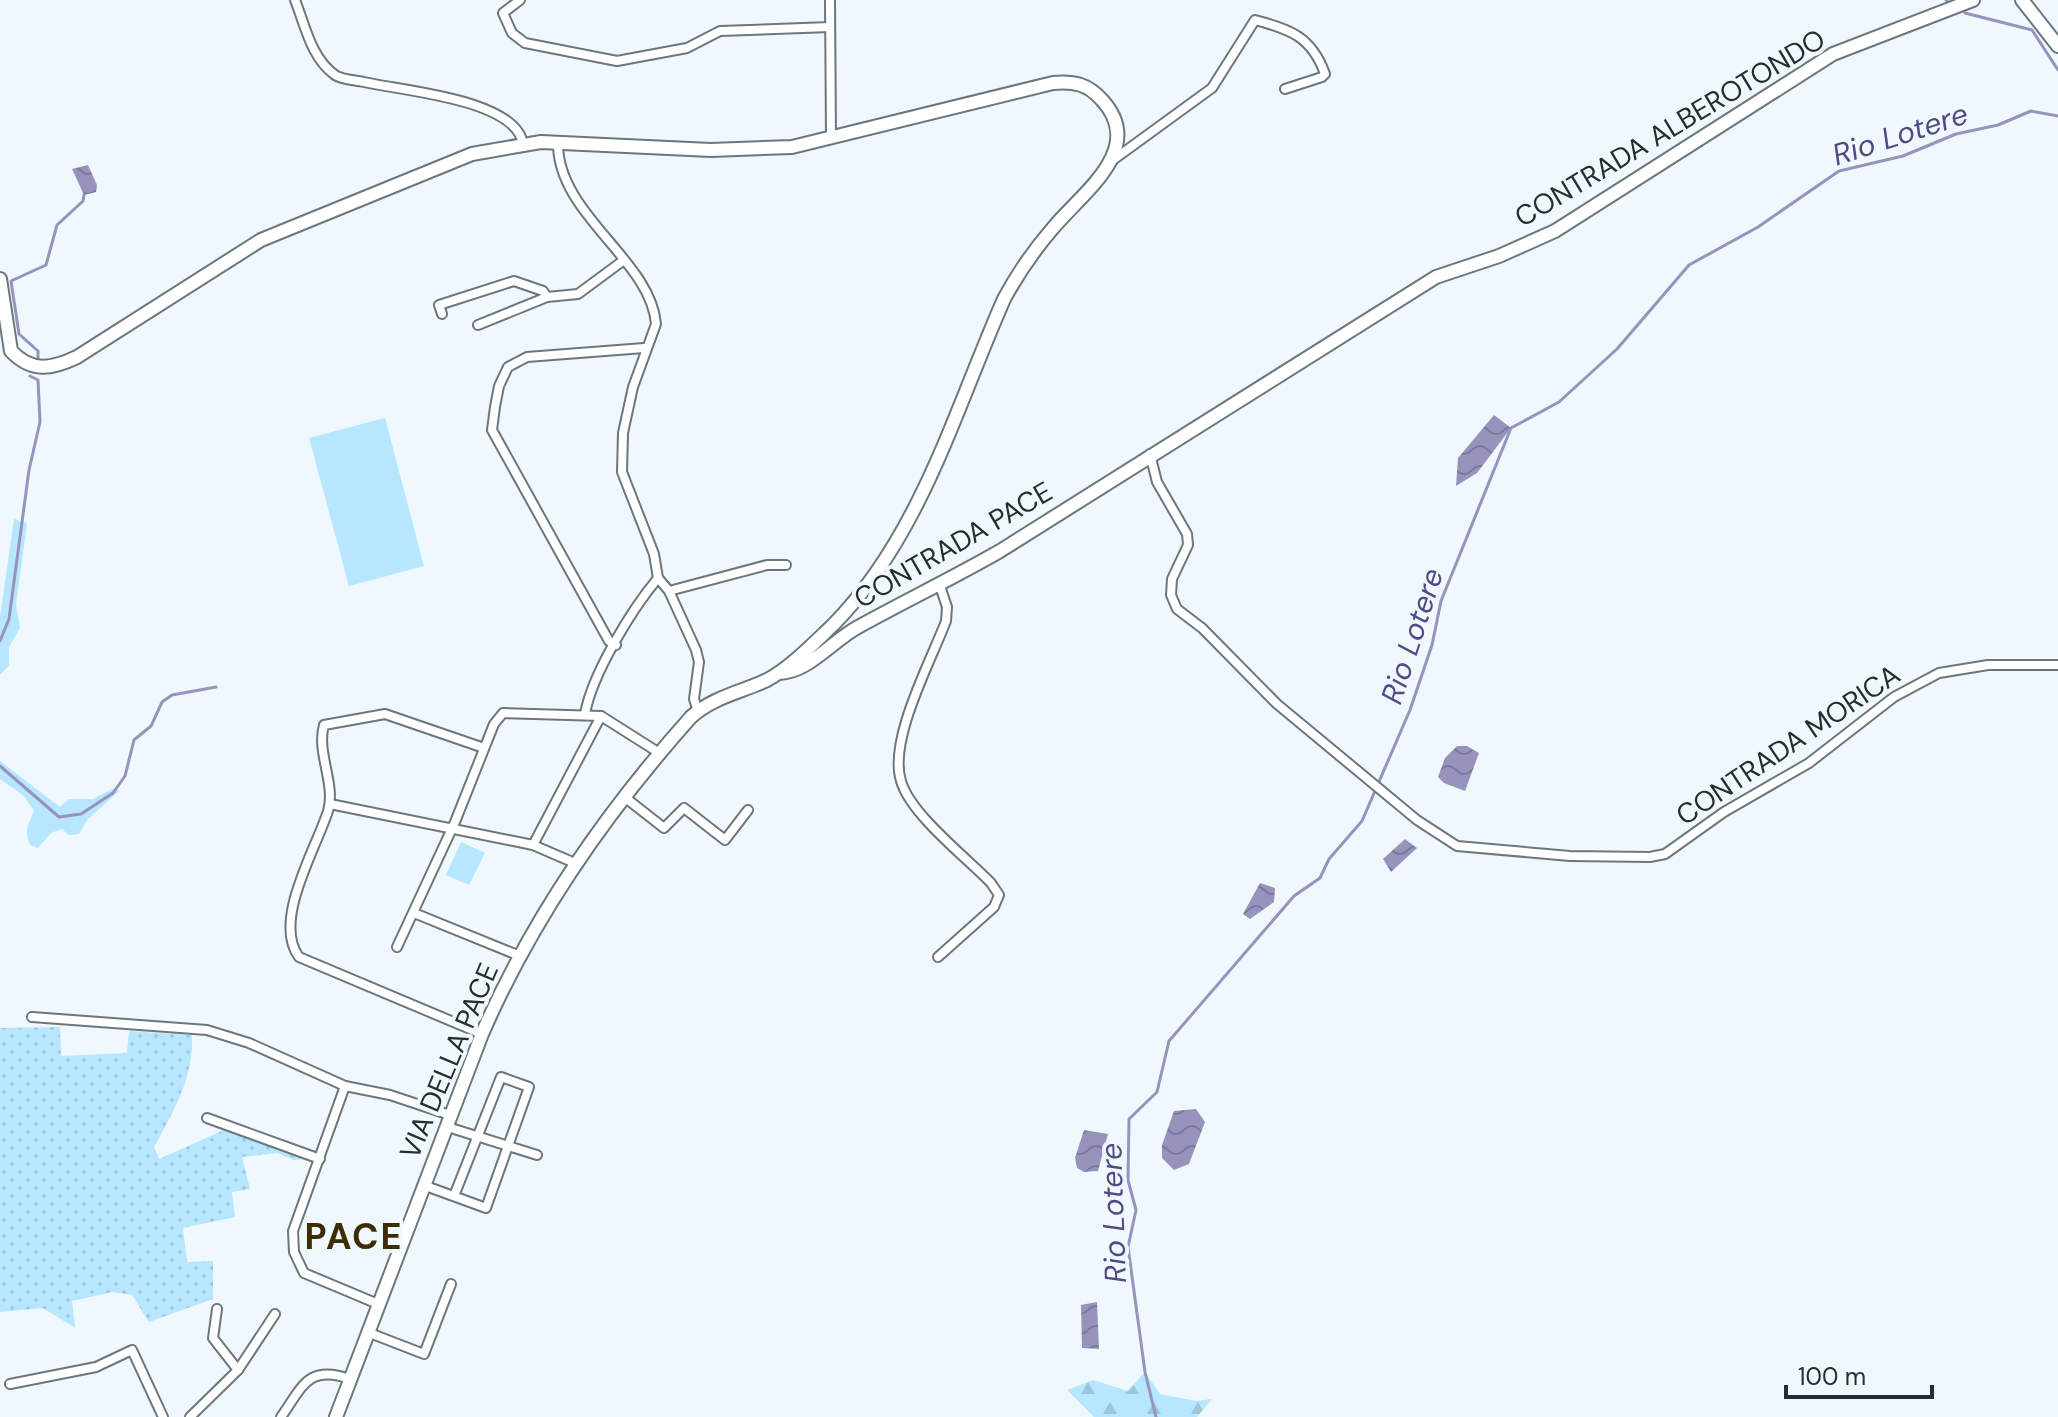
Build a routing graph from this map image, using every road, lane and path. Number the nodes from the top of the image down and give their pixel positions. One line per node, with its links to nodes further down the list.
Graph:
1 (295, 0): 11 (street)
2 (520, 0): 6 (street)
3 (830, 0): 6 (street)
4 (2022, 0): 7 (main road)
5 (1969, 2): 19 (main road, CONTRADA ALBEROTONDO)
6 (830, 27): 9 (street)
7 (2058, 46)
8 (1285, 89): 12 (street)
9 (831, 137): 10 (main road); 12 (main road)
10 (558, 143): 11 (main road); 13 (street)
11 (523, 144): 14 (main road)
12 (1112, 160): 26 (main road)
13 (624, 260): 15 (street); 18 (street)
14 (0, 279)
15 (547, 297): 16 (street); 17 (street)
16 (442, 314)
17 (478, 325)
18 (644, 348): 21 (street); 24 (street)
19 (1150, 453): 22 (main road, CONTRADA PACE); 25 (street, CONTRADA MORICA)
20 (786, 565): 23 (street)
21 (658, 578): 23 (street); 24 (street)
22 (940, 586): 26 (main road, CONTRADA PACE); 41 (street)
23 (669, 591): 27 (street)
24 (616, 645): 28 (street)
25 (2058, 665)
26 (779, 673): 27 (main road, VIA DELLA PACE)
27 (698, 711): 31 (main road, VIA DELLA PACE)
28 (585, 714): 29 (street); 30 (street)
29 (601, 716): 31 (street); 36 (street)
30 (484, 748): 33 (street); 35 (street)
31 (662, 754): 32 (main road, VIA DELLA PACE)
32 (627, 799): 34 (street); 37 (main road, VIA DELLA PACE)
33 (330, 804): 35 (street); 43 (street)
34 (748, 810)
35 (452, 828): 36 (street); 38 (street)
36 (533, 845): 37 (street)
37 (577, 864): 40 (main road, VIA DELLA PACE)
38 (414, 913): 39 (street); 40 (street)
39 (397, 947)
40 (520, 956): 43 (main road, VIA DELLA PACE)
41 (938, 957)
42 (32, 1017): 44 (street)
43 (482, 1034): 45 (main road, VIA DELLA PACE)
44 (345, 1086): 45 (street); 51 (street)
45 (450, 1115): 52 (main road, VIA DELLA PACE)
46 (207, 1118): 51 (street)
47 (454, 1129): 48 (street)
48 (478, 1137): 49 (street); 49 (street); 53 (street)
49 (508, 1147): 50 (street); 53 (street)
50 (537, 1155)
51 (320, 1159): 55 (street)
52 (423, 1185): 53 (street); 55 (main road, VIA DELLA PACE)
53 (454, 1196)
54 (451, 1284): 58 (street)
55 (378, 1304): 58 (main road, VIA DELLA PACE)
56 (217, 1309): 59 (street)
57 (275, 1314): 59 (street)
58 (367, 1332): 60 (main road, VIA DELLA PACE)
59 (238, 1370): 63 (street)
60 (350, 1379): 64 (street); 65 (main road, VIA DELLA PACE)
61 (10, 1384): 62 (street)
62 (163, 1417)
63 (190, 1417)
64 (281, 1417)
65 (336, 1417)

